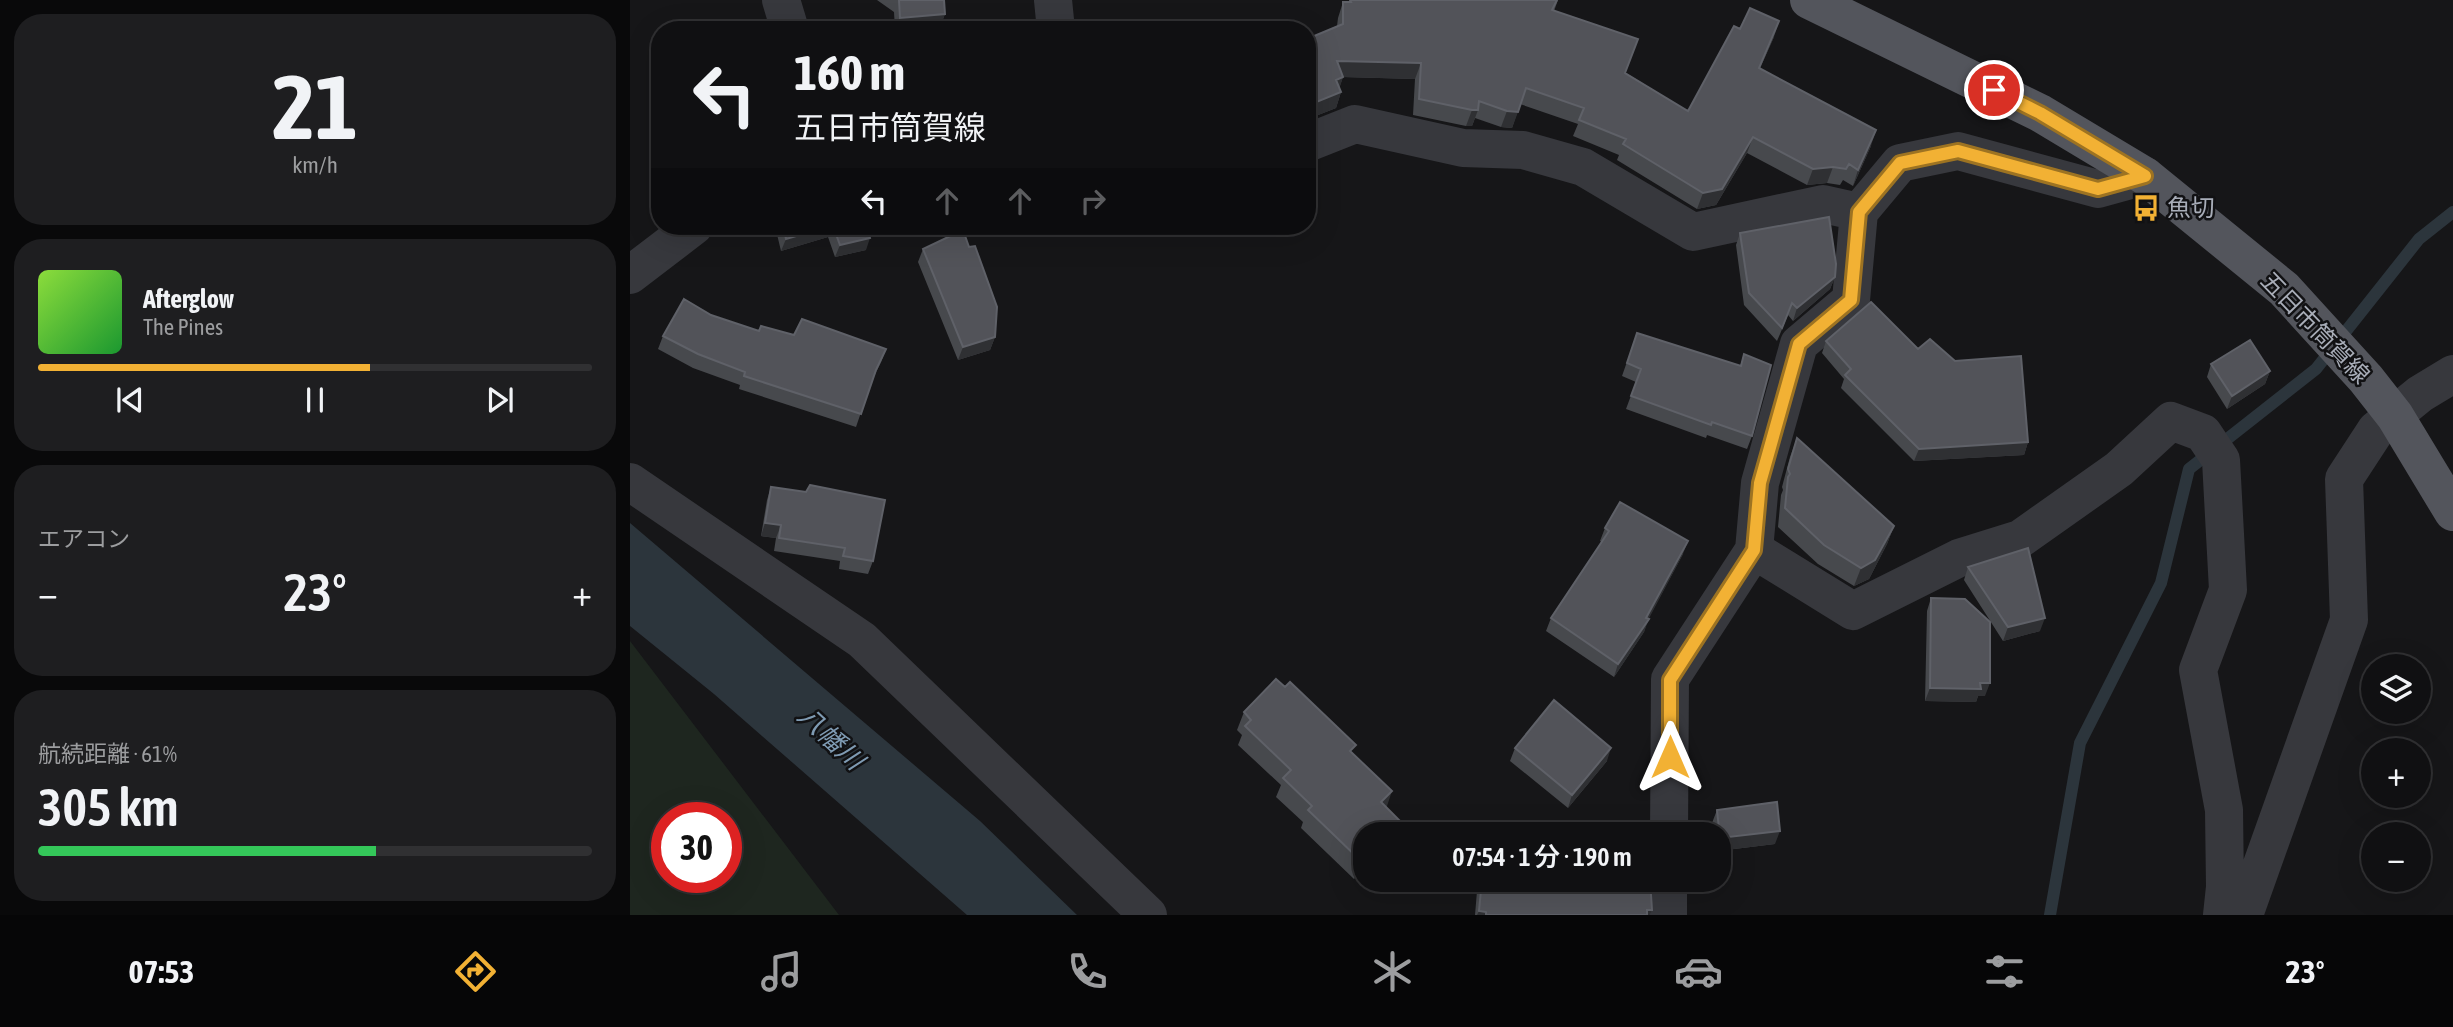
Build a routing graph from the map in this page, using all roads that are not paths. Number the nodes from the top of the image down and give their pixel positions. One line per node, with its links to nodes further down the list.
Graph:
1 (781, 0): 4 (street)
2 (1054, 0): 5 (street)
3 (1809, 0): 7 (main road, 五日市筒賀線)
4 (787, 21)
5 (1055, 21)
6 (1316, 140): 8 (street)
7 (2145, 176): 8 (street); 12 (main road, 五日市筒賀線)
8 (1859, 212): 15 (street)
9 (682, 235): 10 (street)
10 (630, 275)
11 (2453, 374): 12 (street)
12 (2395, 416): 14 (main road, 五日市筒賀線); 21 (street)
13 (630, 482): 18 (street)
14 (2453, 512)
15 (1754, 550): 16 (street); 20 (street)
16 (1669, 822)
17 (1668, 892): 19 (street)
18 (1148, 915)
19 (1668, 915)
20 (2222, 915)
21 (2244, 915)

